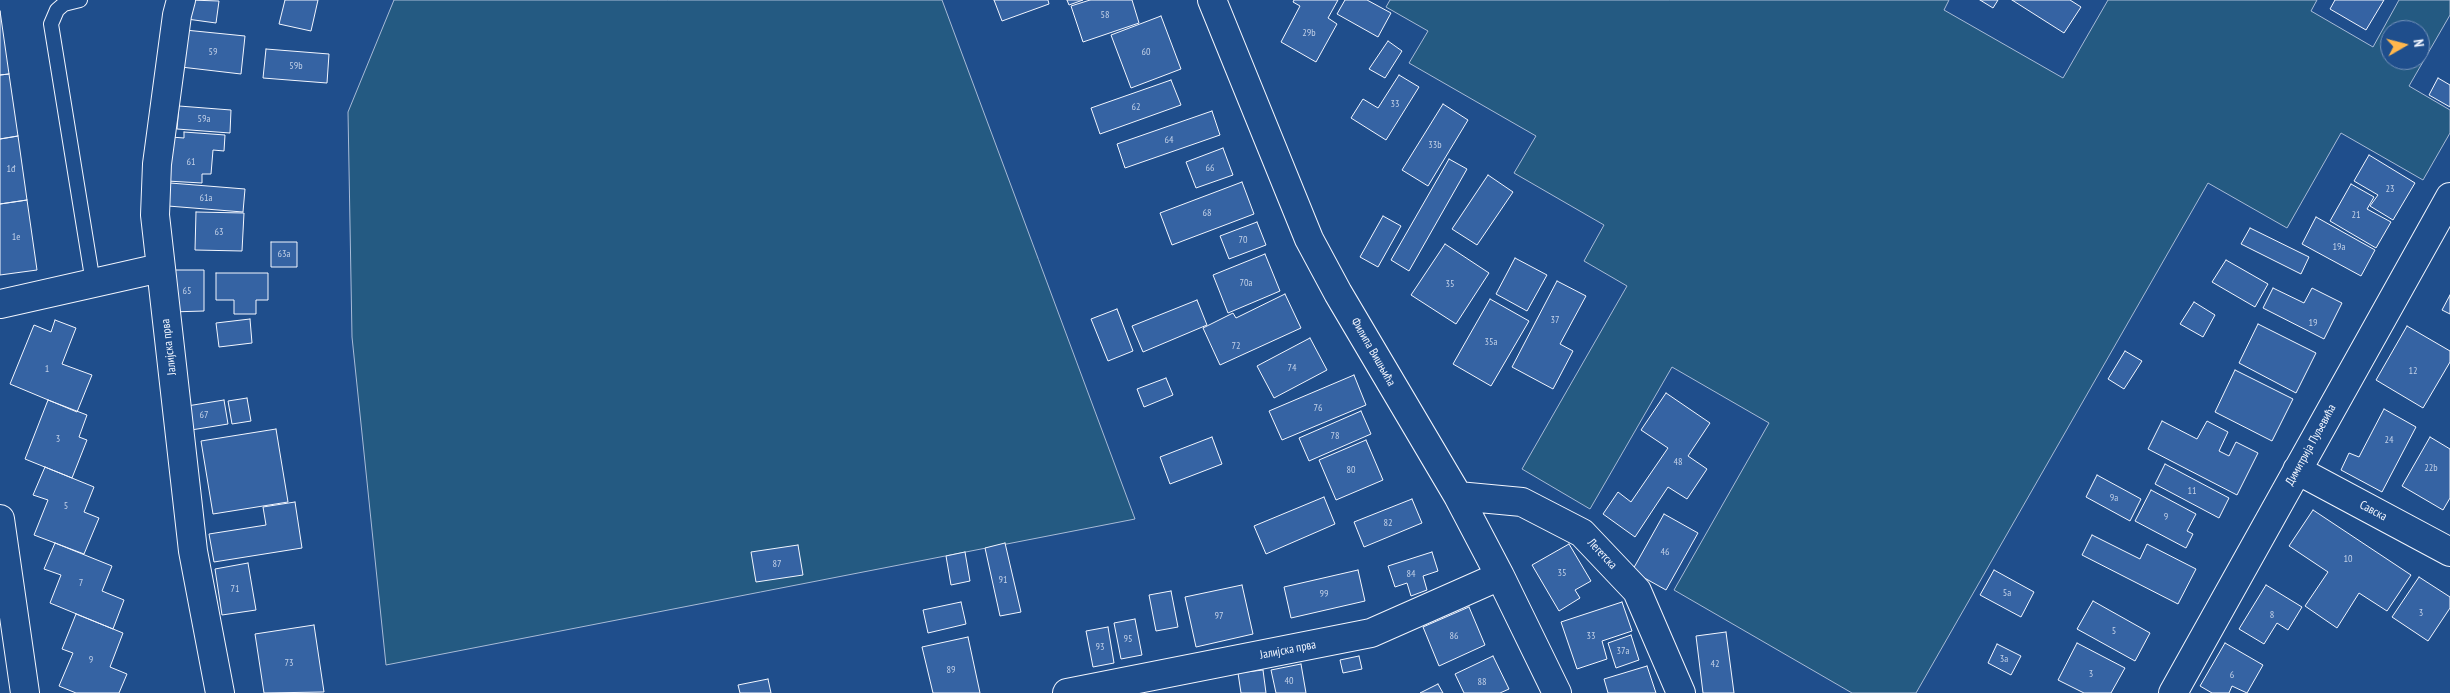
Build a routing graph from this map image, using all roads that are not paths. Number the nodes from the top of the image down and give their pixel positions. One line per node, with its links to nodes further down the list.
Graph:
1 (80, 0): 6 (lane)
2 (181, 0): 5 (street, Јалијска прва)
3 (1212, 0): 9 (street, Филипа Вишњића)
4 (2450, 197): 8 (street, Димитрија Пуљевића)
5 (160, 268): 6 (street); 14 (street, Јалијска прва)
6 (93, 283): 7 (street)
7 (0, 304)
8 (2297, 470): 11 (street, Савска); 18 (street, Димитрија Пуљевића)
9 (1458, 496): 12 (street, Филипа Вишњића); 17 (street, Легетска)
10 (0, 519): 13 (street)
11 (2450, 552)
12 (1500, 576): 15 (street, Јалијска прва); 16 (street, Филипа Вишњића)
13 (25, 693)
14 (220, 693)
15 (1067, 693)
16 (1557, 693)
17 (1681, 693)
18 (2173, 693)

